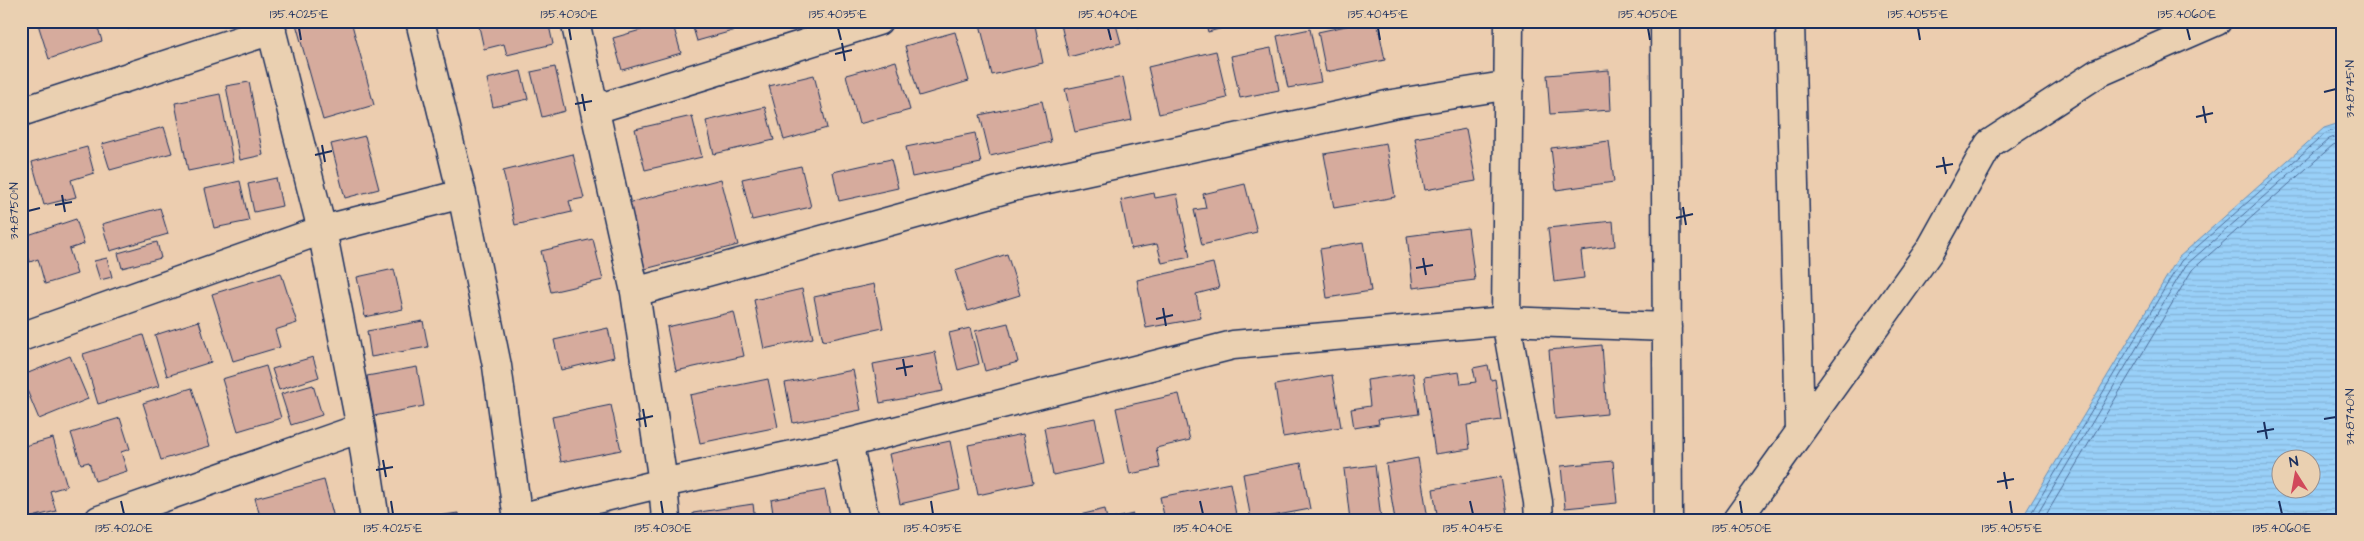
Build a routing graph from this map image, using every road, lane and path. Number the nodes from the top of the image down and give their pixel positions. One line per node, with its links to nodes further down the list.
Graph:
1 (420, 21): 12 (street)
2 (575, 21): 10 (street)
3 (878, 21): 10 (street)
4 (1509, 21): 9 (street)
5 (1664, 21): 16 (street)
6 (1790, 21): 19 (street)
7 (2217, 21): 19 (street)
8 (270, 25): 11 (street); 13 (street)
9 (1510, 85): 14 (street); 15 (street)
10 (596, 109): 14 (street)
11 (21, 112)
12 (462, 194): 13 (street); 22 (street)
13 (322, 230): 17 (street); 18 (street)
14 (635, 292): 21 (street)
15 (1506, 321): 16 (street); 20 (street); 27 (street)
16 (1667, 327): 28 (street)
17 (21, 337)
18 (361, 428): 23 (street); 24 (street)
19 (1800, 431): 29 (street)
20 (848, 443): 21 (street); 26 (street)
21 (663, 482): 22 (street); 25 (street)
22 (518, 519)
23 (99, 520)
24 (375, 520)
25 (666, 520)
26 (864, 520)
27 (1539, 520)
28 (1668, 520)
29 (1737, 520)

